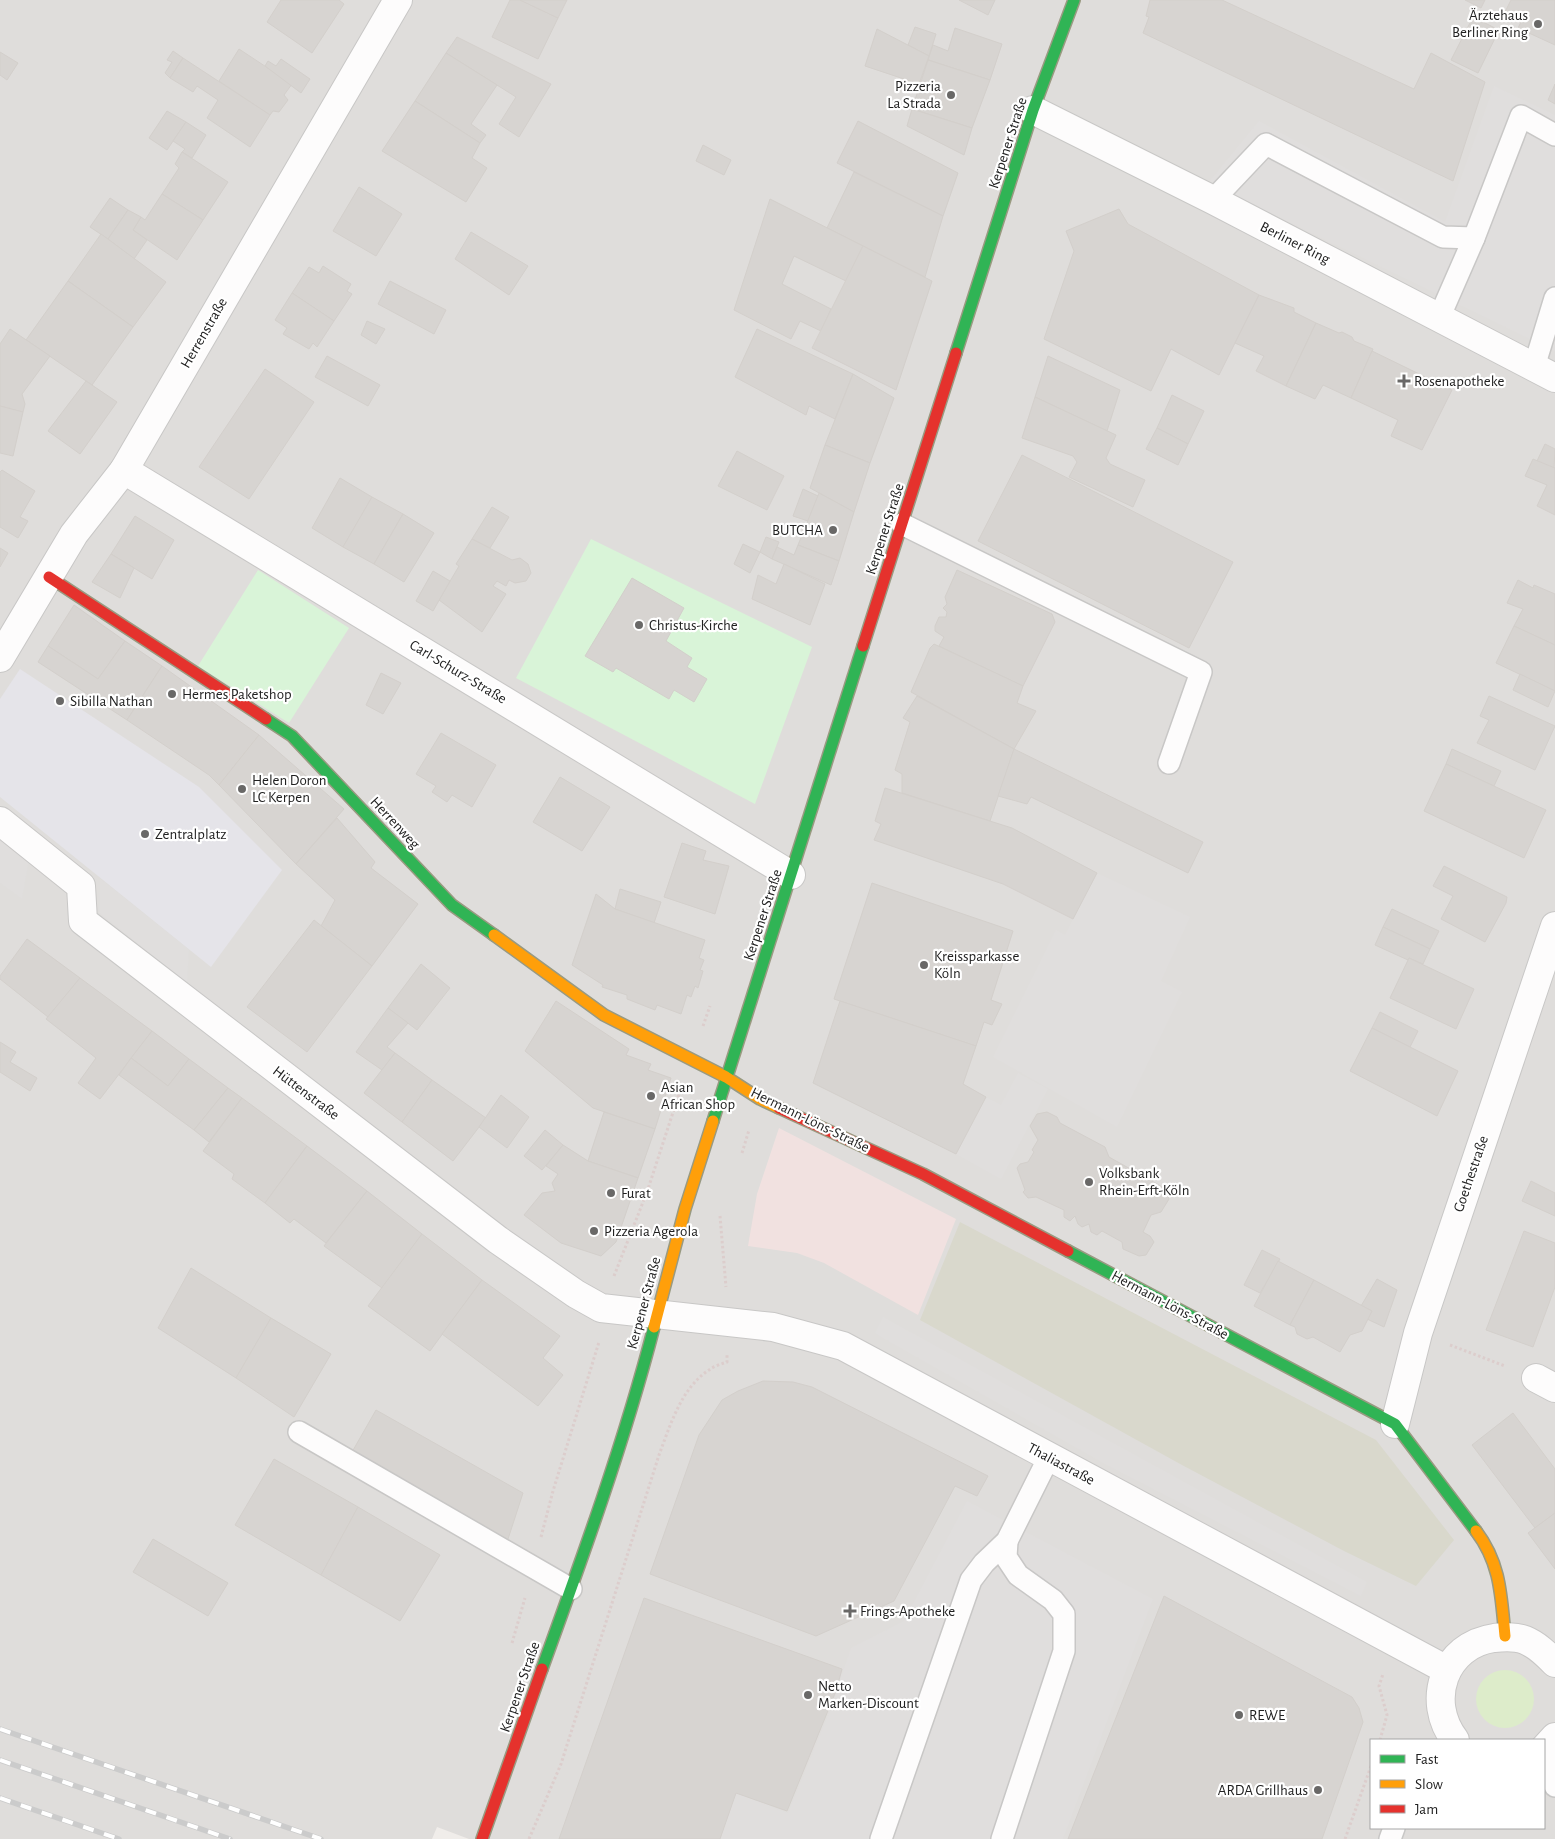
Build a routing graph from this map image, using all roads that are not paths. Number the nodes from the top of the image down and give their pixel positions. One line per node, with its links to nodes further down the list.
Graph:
1 (398, 0): 10 (street, Herrenstraße)
2 (1074, 0): 3 (street, Kerpener Straße)
3 (1033, 110): 5 (street, Berliner Ring); 11 (street, Kerpener Straße)
4 (1555, 135): 6 (lane)
5 (1213, 200): 6 (lane); 8 (street, Berliner Ring)
6 (1474, 238): 8 (lane)
7 (1555, 298): 9 (lane)
8 (1439, 318): 9 (street, Berliner Ring)
9 (1544, 373)
10 (124, 470): 12 (street, Herrenstraße); 16 (street, Carl-Schurz-Straße)
11 (902, 524): 14 (lane); 16 (street, Kerpener Straße)
12 (49, 577): 13 (street, Herrenstraße); 18 (street, Herrenweg)
13 (0, 658)
14 (1169, 763)
15 (0, 821): 19 (street, Hüttenstraße)
16 (791, 875): 18 (street, Kerpener Straße)
17 (1554, 933): 20 (street, Goethestraße)
18 (726, 1077): 19 (street, Kerpener Straße); 20 (street, Hermann-Löns-Straße)
19 (656, 1315): 22 (street, Thaliastraße); 24 (street, Kerpener Straße)
20 (1395, 1424): 25 (street, Hermann-Löns-Straße)
21 (300, 1432): 24 (lane)
22 (1050, 1458): 23 (lane); 27 (street, Thaliastraße)
23 (1007, 1541): 34 (lane); 35 (lane)
24 (571, 1589): 33 (street, Kerpener Straße)
25 (1505, 1636): 26 (street); 27 (street)
26 (1555, 1663)
27 (1447, 1670): 28 (street)
28 (1449, 1737)
29 (1555, 1737): 30 (street)
30 (1545, 1748)
31 (1545, 1759): 32 (lane)
32 (1555, 1786)
33 (482, 1839)
34 (882, 1839)
35 (1002, 1839)

